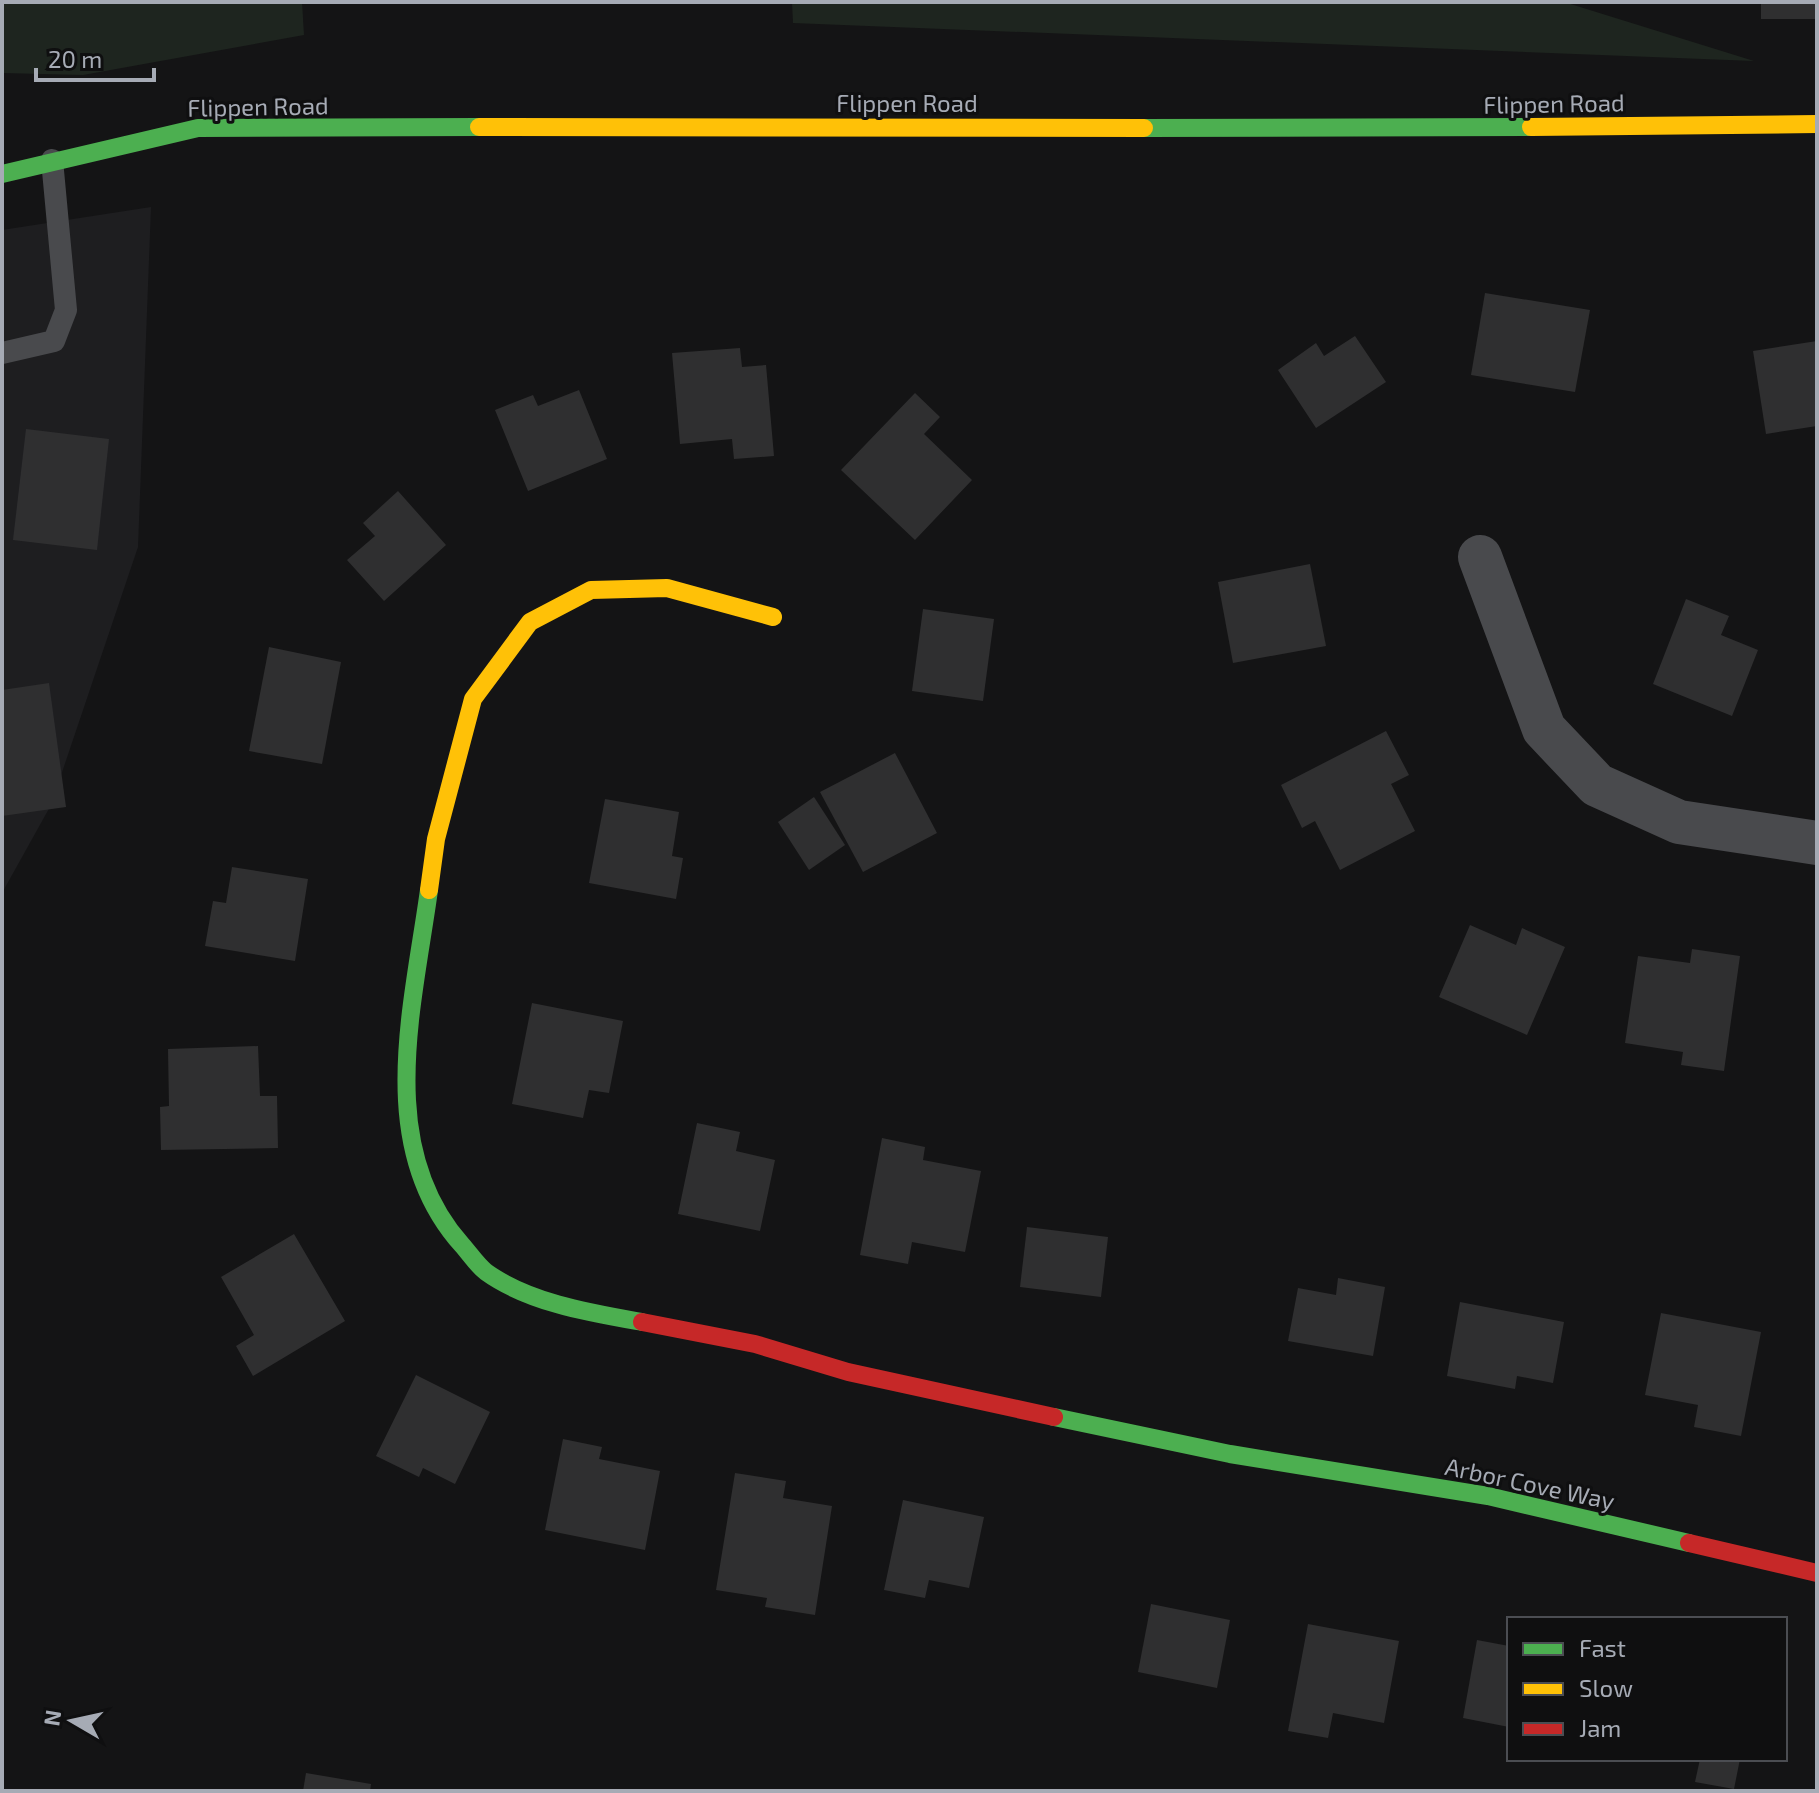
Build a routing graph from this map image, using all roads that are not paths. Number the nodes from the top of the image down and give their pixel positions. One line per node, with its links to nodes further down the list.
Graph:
1 (1817, 124): 2 (street, Flippen Road)
2 (52, 160): 3 (street, Flippen Road); 4 (lane)
3 (2, 174)
4 (2, 353)
5 (1480, 557): 7 (street)
6 (773, 617): 8 (street, Arbor Cove Way)
7 (1817, 843)
8 (1817, 1573)

